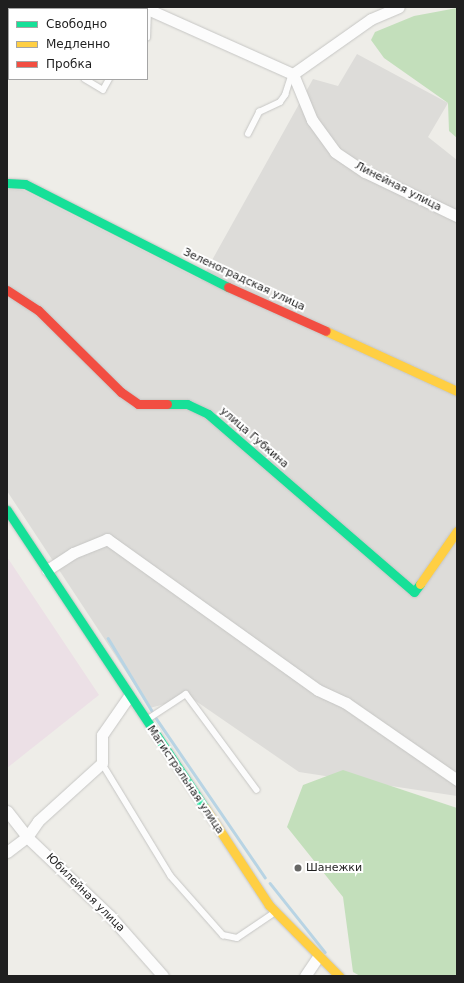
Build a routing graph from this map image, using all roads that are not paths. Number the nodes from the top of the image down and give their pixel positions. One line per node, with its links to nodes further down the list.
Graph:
1 (399, 7): 3 (street)
2 (148, 9): 3 (street)
3 (292, 74): 6 (lane); 8 (street, Линейная улица)
4 (87, 80): 5 (lane)
5 (108, 80)
6 (248, 134)
7 (7, 183): 10 (street, Зеленоградская улица)
8 (457, 216)
9 (7, 290): 12 (street, улица Губкина)
10 (457, 391)
11 (7, 510): 13 (street, Магистральная улица)
12 (457, 531)
13 (47, 570): 14 (street, Магистральная улица); 17 (street)
14 (129, 696): 15 (street, Магистральная улица); 16 (street)
15 (145, 721): 18 (lane); 23 (street, Магистральная улица)
16 (102, 763): 20 (street); 22 (lane)
17 (457, 780)
18 (257, 790)
19 (7, 810): 20 (street, Юбилейная улица)
20 (27, 837): 21 (street); 24 (street, Юбилейная улица)
21 (7, 852)
22 (271, 915)
23 (318, 957): 25 (street); 26 (street, Магистральная улица)
24 (163, 976)
25 (305, 976)
26 (339, 976)

